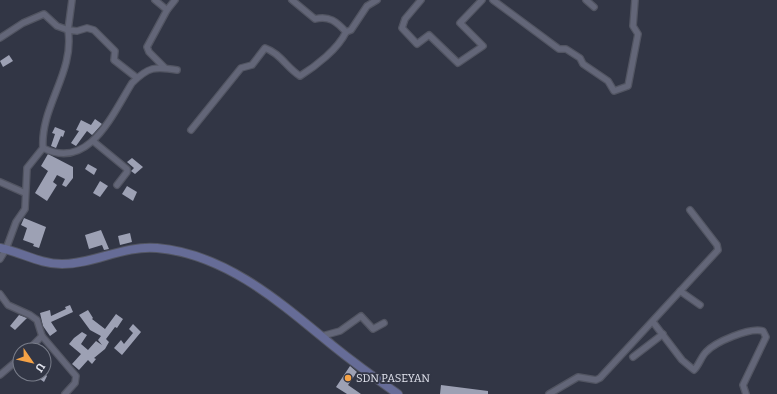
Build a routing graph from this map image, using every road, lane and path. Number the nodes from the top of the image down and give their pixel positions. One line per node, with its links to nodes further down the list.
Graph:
1 (72, 0): 13 (street)
2 (154, 0): 12 (street)
3 (175, 0): 12 (street)
4 (292, 0): 14 (street)
5 (377, 0): 14 (street)
6 (421, 0): 7 (street)
7 (482, 0)
8 (493, 0): 10 (street)
9 (586, 0): 11 (street)
10 (635, 0)
11 (594, 7)
12 (167, 10): 16 (street)
13 (68, 30): 15 (street); 18 (street); 21 (street)
14 (346, 32): 19 (street)
15 (1, 34)
16 (165, 68): 17 (street); 18 (street)
17 (177, 70)
18 (137, 78): 20 (street)
19 (191, 130)
20 (93, 141): 21 (street); 23 (street)
21 (43, 148): 24 (street)
22 (0, 182): 24 (street)
23 (117, 185)
24 (25, 194): 26 (street)
25 (690, 210): 28 (street)
26 (3, 249): 27 (street); 35 (street)
27 (0, 259)
28 (680, 291): 30 (street); 31 (street)
29 (0, 294): 34 (street)
30 (700, 305)
31 (653, 322): 33 (street); 42 (street)
32 (384, 323): 35 (street)
33 (663, 334): 37 (street); 43 (street)
34 (42, 336): 36 (street); 40 (street)
35 (322, 336): 41 (street)
36 (36, 342)
37 (633, 357)
38 (12, 364): 39 (street)
39 (0, 374)
40 (65, 394)
41 (398, 394)
42 (549, 394)
43 (746, 394)

